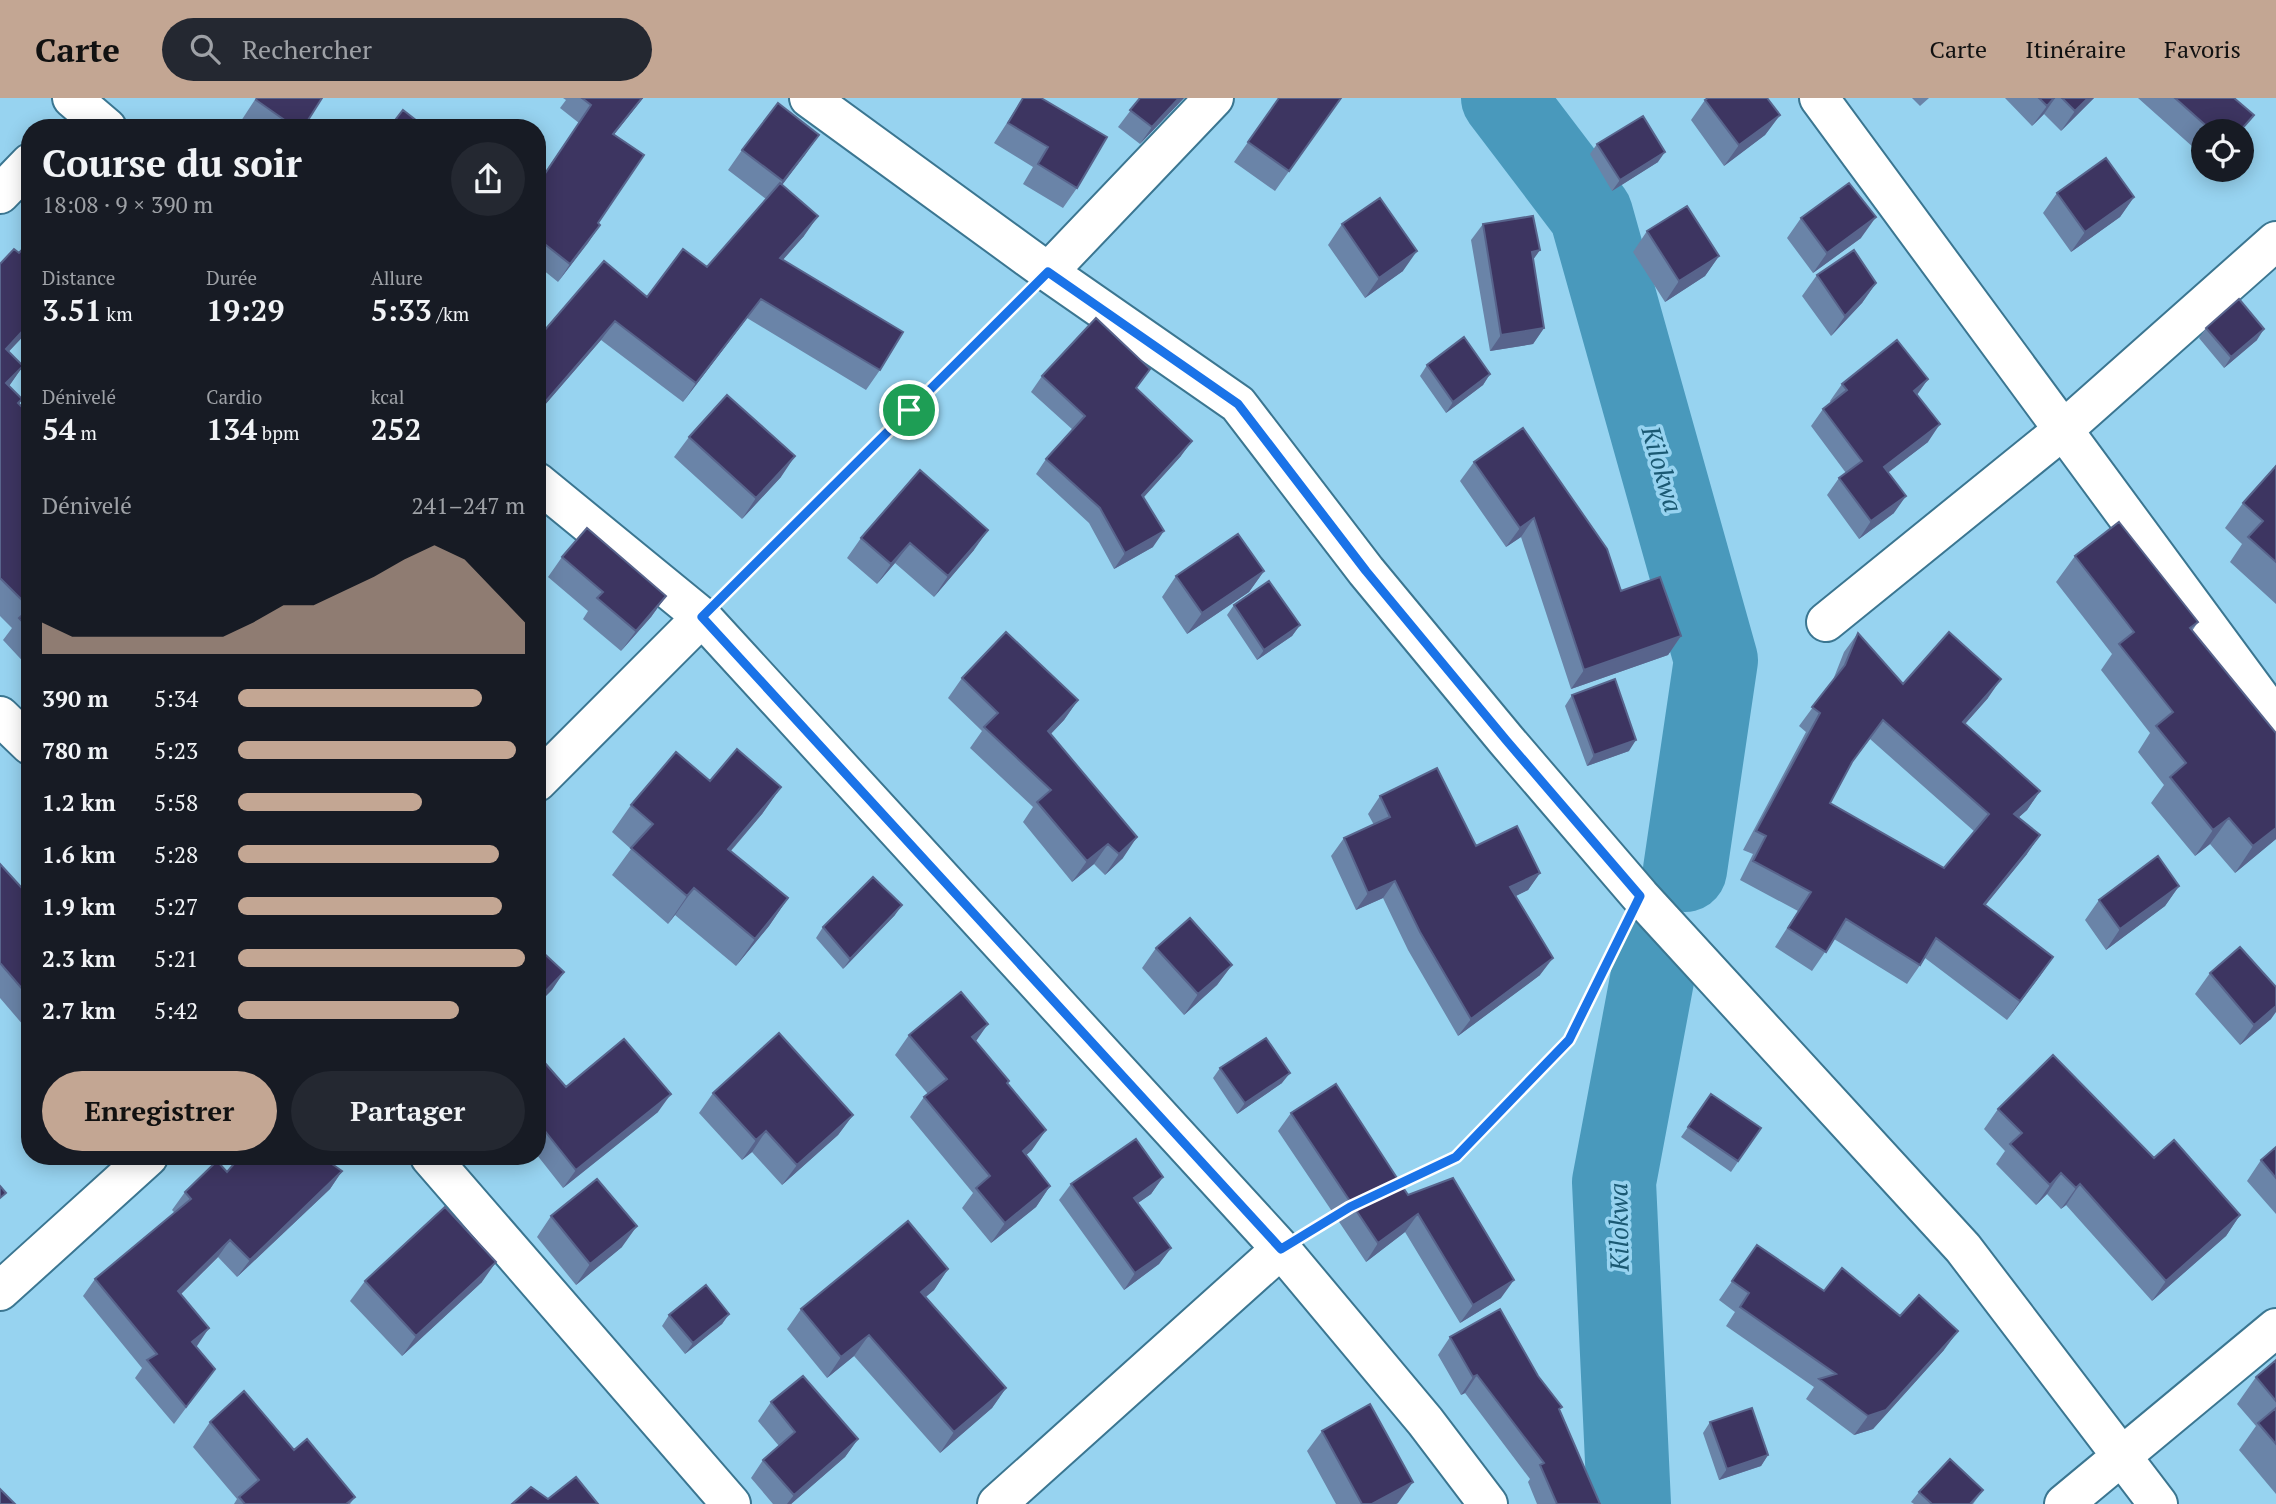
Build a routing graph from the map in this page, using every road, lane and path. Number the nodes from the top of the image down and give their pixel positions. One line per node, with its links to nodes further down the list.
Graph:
1 (809, 98): 7 (street)
2 (1214, 98): 7 (street)
3 (1819, 98): 8 (street)
4 (21, 172): 5 (street)
5 (0, 194)
6 (2276, 241): 8 (street)
7 (1048, 272): 10 (path); 16 (street)
8 (2063, 430): 11 (street); 13 (street)
9 (546, 489): 10 (street)
10 (702, 617): 15 (street); 21 (street)
11 (1826, 622)
12 (0, 716): 14 (street)
13 (2276, 719)
14 (21, 736)
15 (546, 773)
16 (1640, 896): 19 (path); 24 (street)
17 (139, 1165): 22 (street)
18 (437, 1165): 25 (street)
19 (1397, 1185)
20 (1350, 1207): 21 (path)
21 (1281, 1249): 26 (street); 27 (street)
22 (0, 1291)
23 (2276, 1328): 24 (street)
24 (2120, 1455): 28 (street); 29 (street)
25 (731, 1504)
26 (997, 1504)
27 (1488, 1504)
28 (2064, 1504)
29 (2158, 1504)

